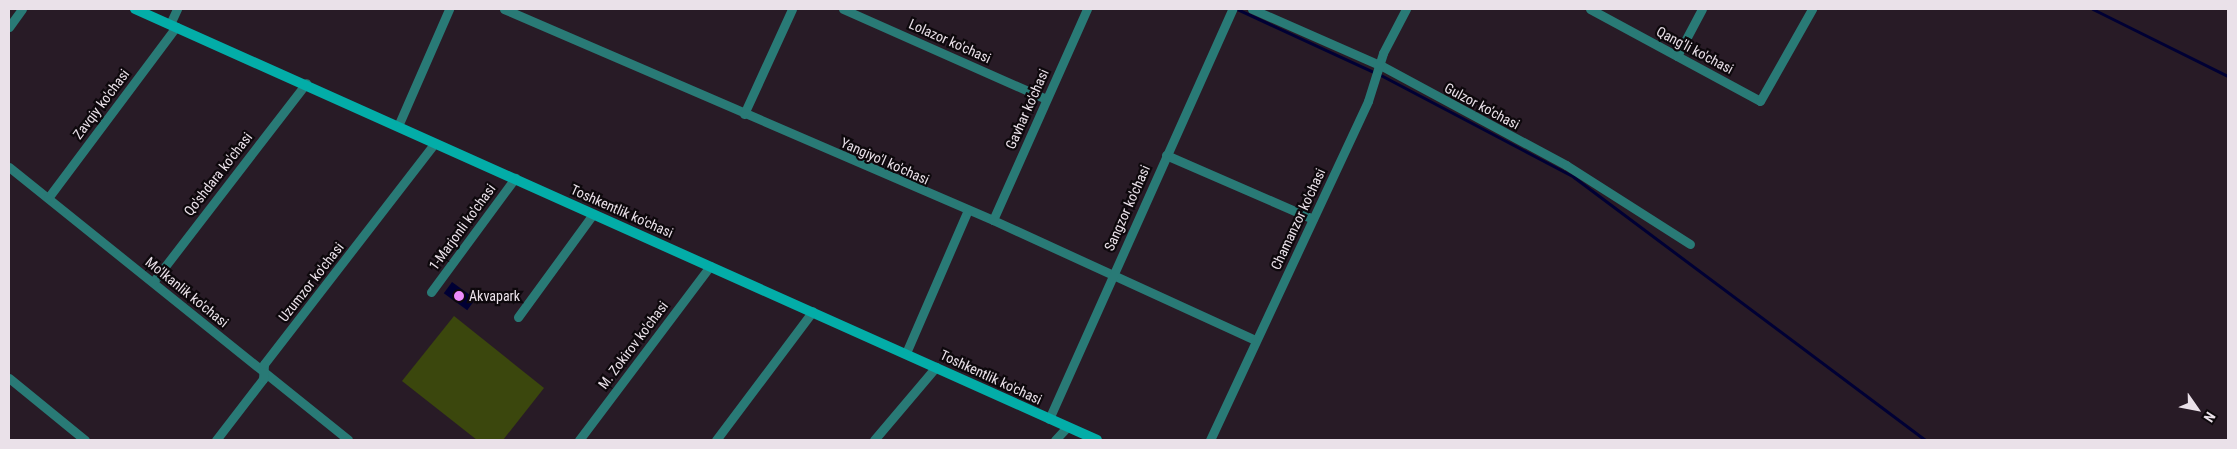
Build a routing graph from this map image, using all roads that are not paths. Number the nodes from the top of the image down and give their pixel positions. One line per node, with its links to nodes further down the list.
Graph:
1 (22, 9): 16 (street)
2 (135, 9): 15 (main road, Toshkentlik ko'chasi)
3 (177, 9): 15 (street, Zavqiy ko'chasi)
4 (449, 9): 22 (street)
5 (504, 9): 21 (street, Yangiyo'l ko'chasi)
6 (792, 9): 21 (street)
7 (843, 9): 20 (street, Lolazor ko'chasi)
8 (1087, 9): 20 (street, Gavhar ko'chasi)
9 (1232, 9): 24 (street, Sangzor ko'chasi)
10 (1252, 9): 18 (street, Gulzor ko'chasi)
11 (1406, 9): 18 (street, Chamanzor ko'chasi)
12 (1590, 9): 17 (street, Qang'li ko'chasi)
13 (1702, 9): 17 (street)
14 (1812, 9): 17 (street, Qang'li ko'chasi)
15 (173, 26): 19 (main road, Toshkentlik ko'chasi); 27 (street, Zavqiy ko'chasi)
16 (9, 27)
17 (1677, 56)
18 (1382, 66): 31 (street, Chamanzor ko'chasi); 32 (street, Gulzor ko'chasi)
19 (306, 83): 22 (main road, Toshkentlik ko'chasi); 35 (street, Qo'shdara ko'chasi)
20 (1046, 99): 30 (street, Gavhar ko'chasi)
21 (744, 114): 28 (street, Yangiyo'l ko'chasi)
22 (398, 126): 23 (main road, Toshkentlik ko'chasi)
23 (435, 143): 26 (main road, Toshkentlik ko'chasi); 42 (street, Uzumzor ko'chasi)
24 (1166, 155): 31 (street); 34 (street, Sangzor ko'chasi)
25 (9, 166): 27 (street, Mo'lkanlik ko'chasi)
26 (515, 178): 29 (main road, Toshkentlik ko'chasi); 36 (street, 1-Marjonli ko'chasi)
27 (48, 198): 35 (street, Mo'lkanlik ko'chasi)
28 (967, 212): 30 (street, Yangiyo'l ko'chasi); 40 (street)
29 (593, 214): 33 (main road, Toshkentlik ko'chasi); 38 (street)
30 (993, 220): 34 (street, Yangiyo'l ko'chasi)
31 (1313, 220): 39 (street, Chamanzor ko'chasi)
32 (1690, 244)
33 (710, 266): 37 (main road, Toshkentlik ko'chasi); 49 (street, M. Zokirov ko'chasi)
34 (1112, 274): 39 (street, Yangiyo'l ko'chasi); 44 (street, Sangzor ko'chasi)
35 (153, 282): 42 (street, Mo'lkanlik ko'chasi)
36 (431, 292)
37 (813, 311): 40 (main road, Toshkentlik ko'chasi); 50 (street)
38 (518, 317)
39 (1255, 340): 54 (street, Chamanzor ko'chasi)
40 (906, 353): 41 (main road, Toshkentlik ko'chasi)
41 (936, 367): 44 (main road, Toshkentlik ko'chasi); 51 (street)
42 (264, 371): 47 (street, Uzumzor ko'chasi); 48 (street, Mo'lkanlik ko'chasi)
43 (9, 378): 46 (street)
44 (1049, 418): 45 (main road, Toshkentlik ko'chasi)
45 (1067, 427): 52 (street); 53 (main road, Toshkentlik ko'chasi)
46 (85, 440)
47 (216, 440)
48 (348, 440)
49 (579, 440)
50 (716, 440)
51 (874, 440)
52 (1056, 440)
53 (1096, 440)
54 (1210, 440)

